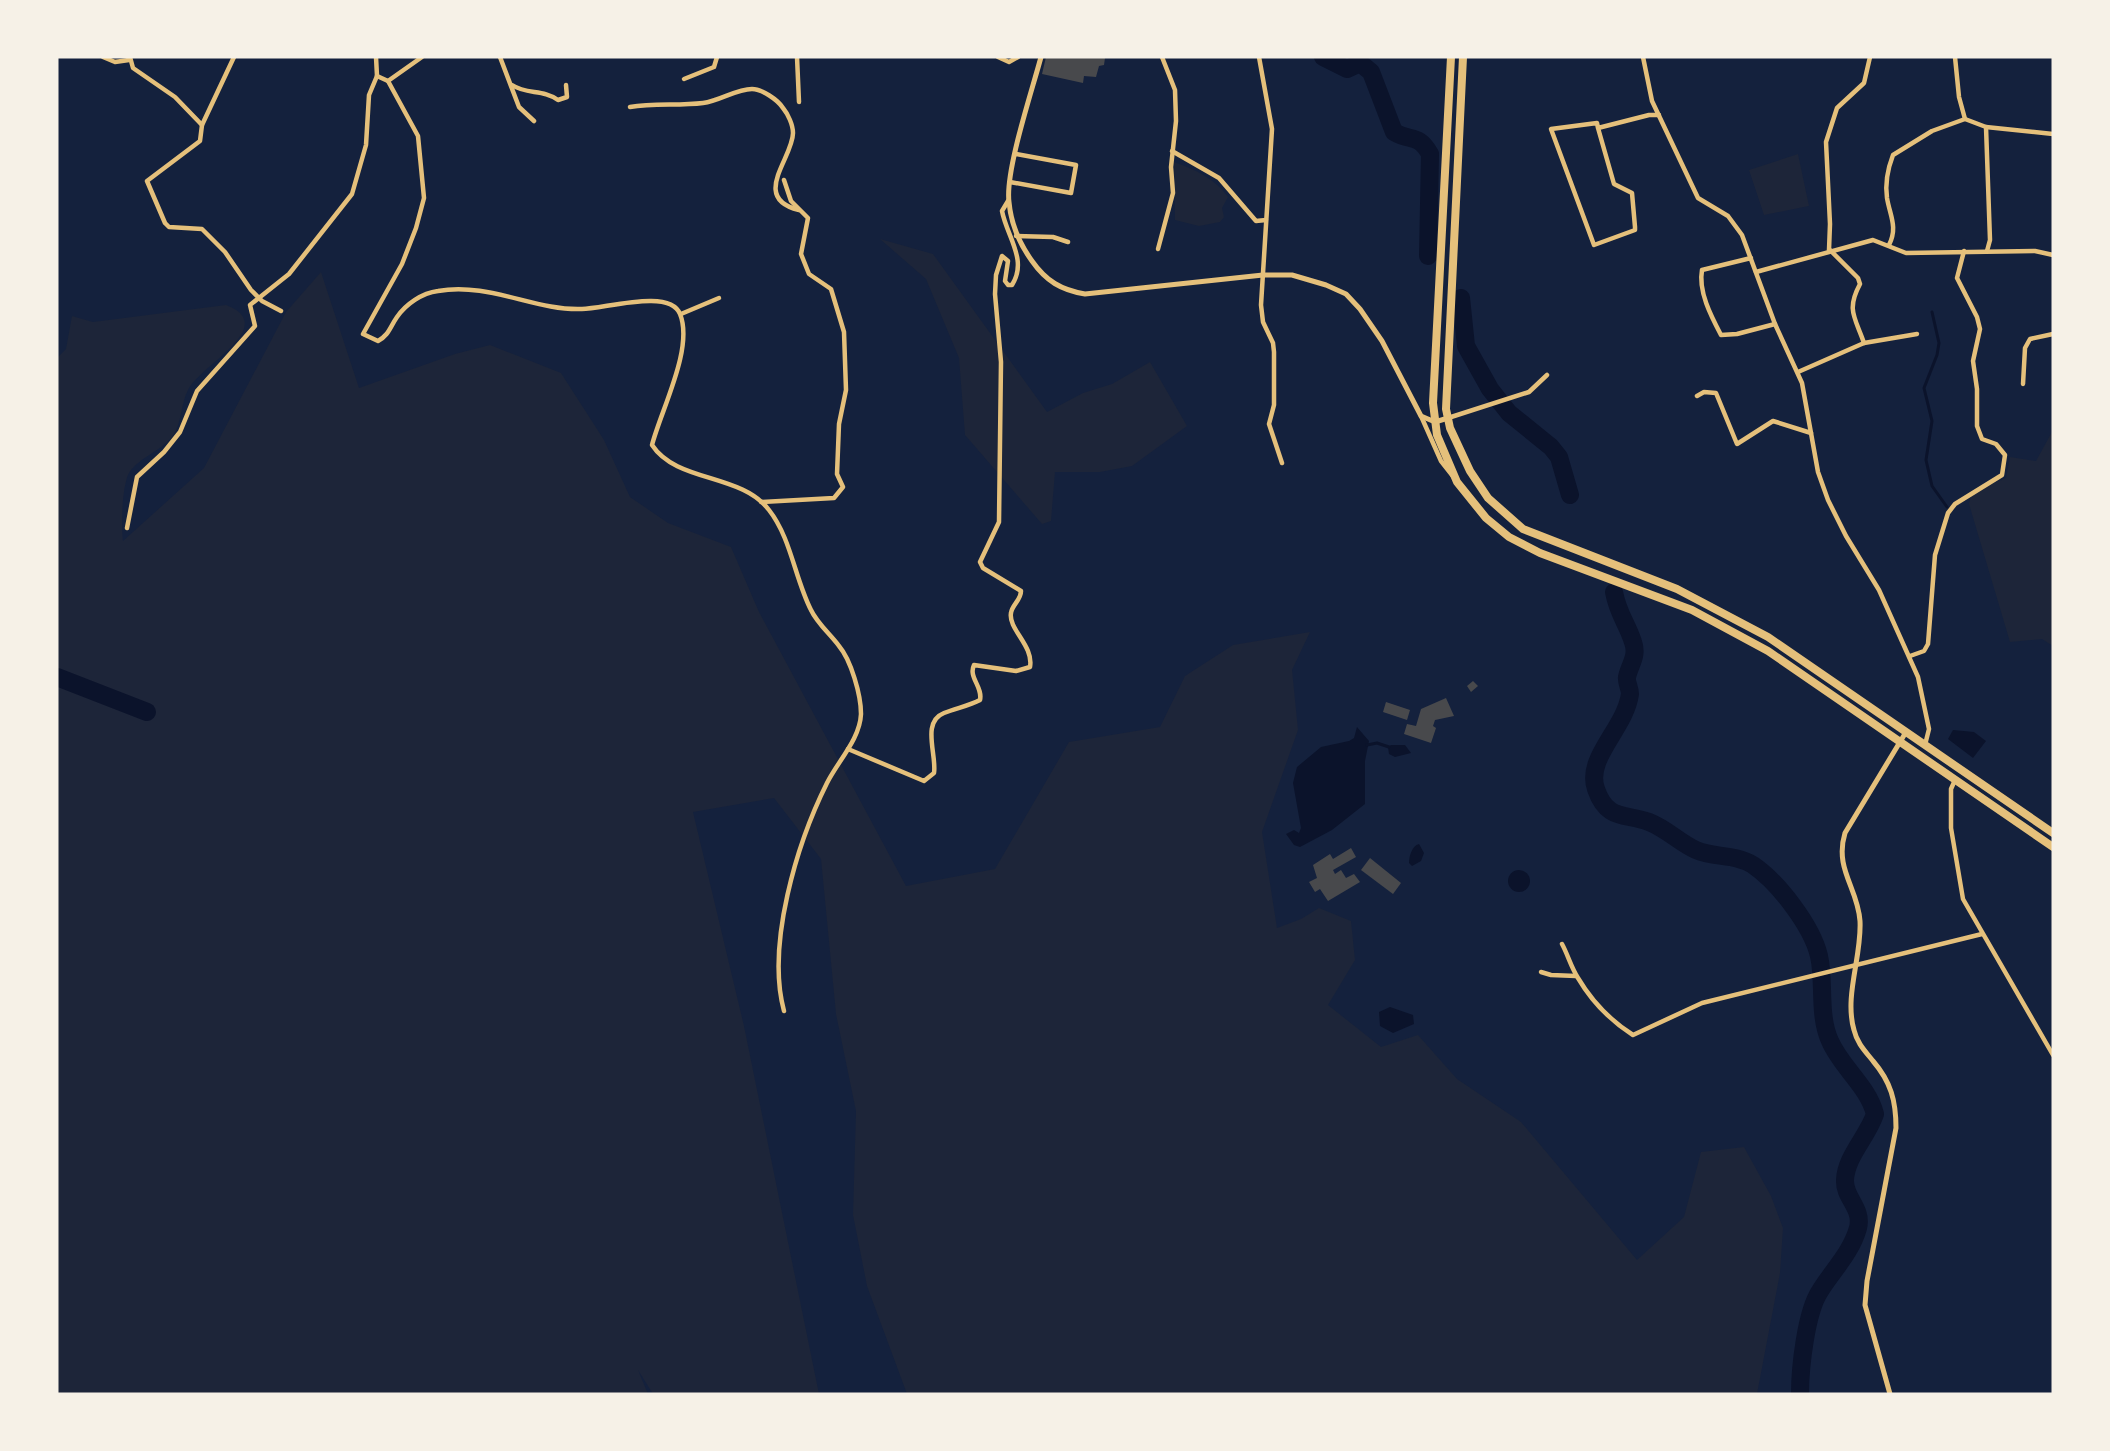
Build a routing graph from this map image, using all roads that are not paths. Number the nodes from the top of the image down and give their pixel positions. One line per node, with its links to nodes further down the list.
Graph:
1 (103, 57): 18 (street)
2 (234, 57): 29 (street)
3 (376, 57): 19 (street)
4 (422, 57): 21 (street)
5 (500, 57): 22 (street)
6 (717, 57): 20 (street)
7 (797, 57): 24 (street)
8 (998, 57): 9 (street)
9 (1018, 57)
10 (1041, 57): 34 (street)
11 (1162, 57): 33 (street)
12 (1259, 57): 39 (street)
13 (1451, 57): 65 (highway)
14 (1463, 57): 64 (highway)
15 (1643, 57): 26 (street)
16 (1869, 57): 44 (street)
17 (1955, 57): 27 (street)
18 (130, 59): 29 (street)
19 (377, 76): 21 (street); 51 (street)
20 (684, 79)
21 (388, 81): 54 (street)
22 (512, 85): 23 (street); 28 (street)
23 (566, 85)
24 (799, 102)
25 (630, 107): 38 (street)
26 (1659, 115): 31 (street); 48 (street)
27 (1965, 119): 30 (street); 42 (street)
28 (534, 121)
29 (202, 125): 51 (street)
30 (1986, 127): 32 (street); 46 (street)
31 (1598, 128): 31 (street)
32 (2053, 134)
33 (1172, 151): 39 (street); 43 (street)
34 (1016, 154): 36 (street); 36 (street)
35 (784, 180): 38 (street)
36 (1010, 182): 37 (street)
37 (1008, 201): 40 (street); 75 (street)
38 (799, 210): 69 (street)
39 (1266, 220): 50 (street)
40 (1016, 236): 41 (street); 50 (street)
41 (1068, 242)
42 (1889, 245): 44 (street); 45 (street)
43 (1158, 249)
44 (1829, 250): 49 (street); 58 (street)
45 (1964, 251): 46 (street); 71 (street)
46 (1987, 251): 47 (street)
47 (2053, 255)
48 (1751, 258): 49 (street); 55 (street)
49 (1756, 272): 55 (street)
50 (1263, 275): 63 (street); 67 (street)
51 (259, 298): 53 (street); 70 (street)
52 (719, 298): 54 (street)
53 (281, 311)
54 (681, 314): 69 (street)
55 (1775, 324): 59 (street)
56 (1917, 334): 58 (street)
57 (2053, 334): 61 (street)
58 (1864, 344): 59 (street)
59 (1798, 372): 66 (street)
60 (1547, 375): 64 (street)
61 (2023, 384)
62 (1696, 396): 66 (street)
63 (1421, 416): 65 (street); 68 (street)
64 (1448, 418): 65 (street); 72 (highway)
65 (1435, 422): 68 (highway)
66 (1810, 433): 71 (street)
67 (1282, 463)
68 (1457, 482): 73 (highway)
69 (761, 502): 75 (street)
70 (127, 528)
71 (1910, 656): 74 (street)
72 (1906, 732): 73 (street); 74 (highway)
73 (1902, 743): 76 (highway); 81 (street)
74 (1925, 745): 77 (highway)
75 (848, 749): 84 (street)
76 (1955, 780): 78 (highway); 79 (street)
77 (2053, 833)
78 (2053, 847)
79 (1982, 934): 81 (street); 85 (street)
80 (1562, 944): 83 (street)
81 (1856, 967): 83 (street); 86 (street)
82 (1541, 972): 83 (street)
83 (1576, 976)
84 (784, 1011)
85 (2053, 1055)
86 (1890, 1394)

